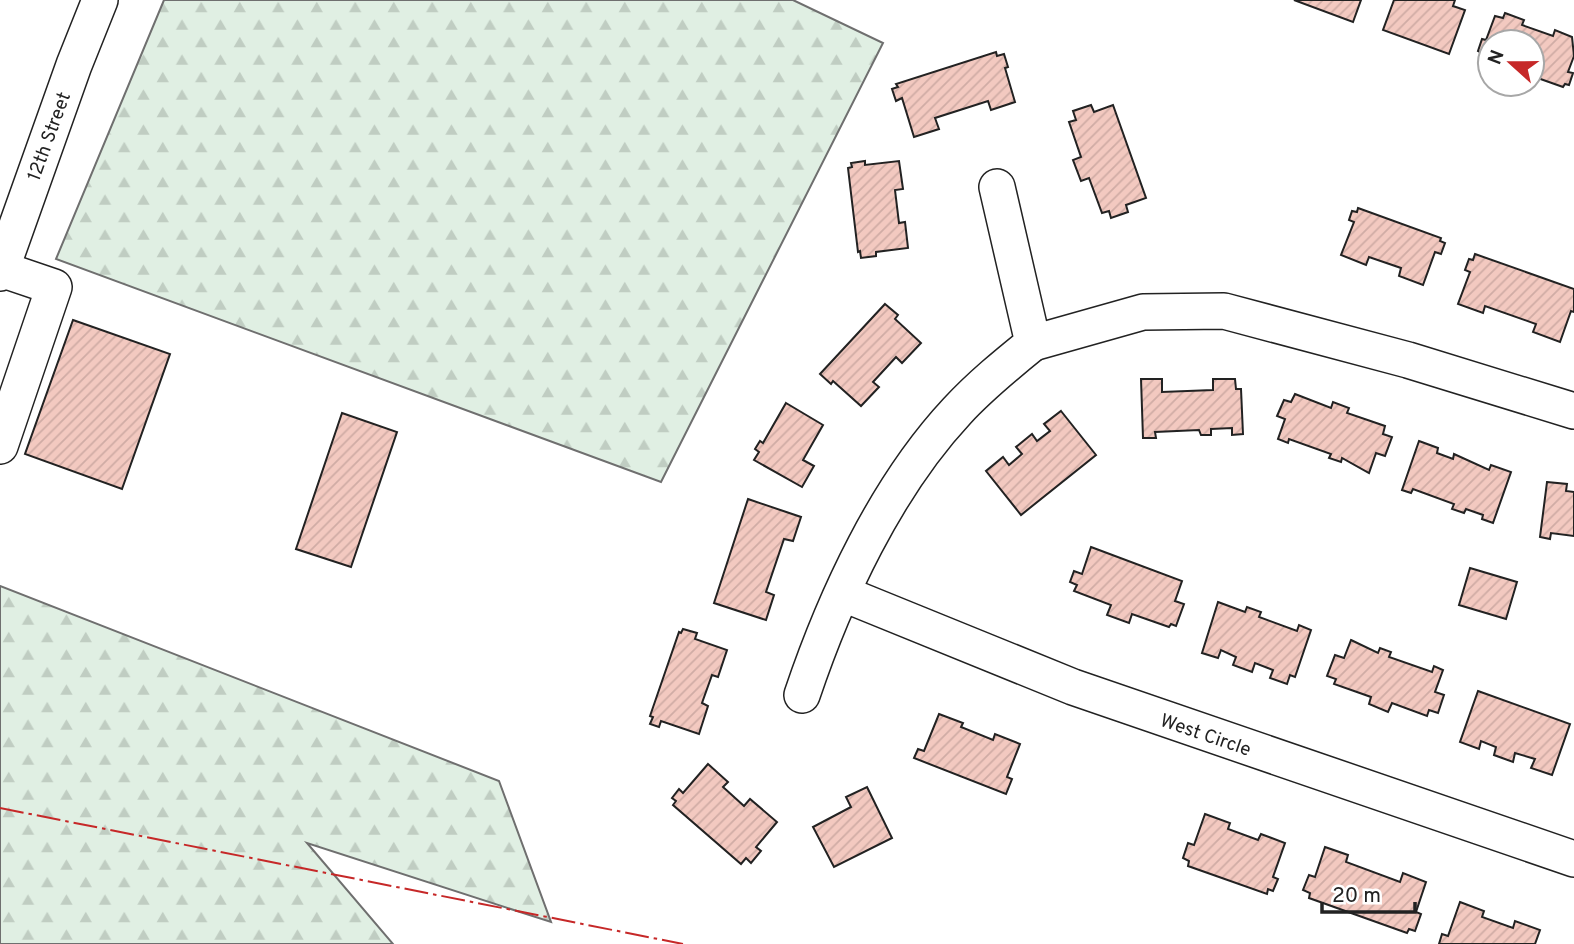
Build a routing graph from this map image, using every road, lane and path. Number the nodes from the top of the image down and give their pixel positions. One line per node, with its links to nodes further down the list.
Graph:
1 (100, 0): 3 (street, 12th Street)
2 (997, 187): 4 (street)
3 (1, 271): 6 (street)
4 (1033, 343): 5 (street); 7 (street)
5 (1574, 411)
6 (0, 446)
7 (844, 594): 8 (street); 9 (street, West Circle)
8 (802, 695)
9 (1574, 859)

